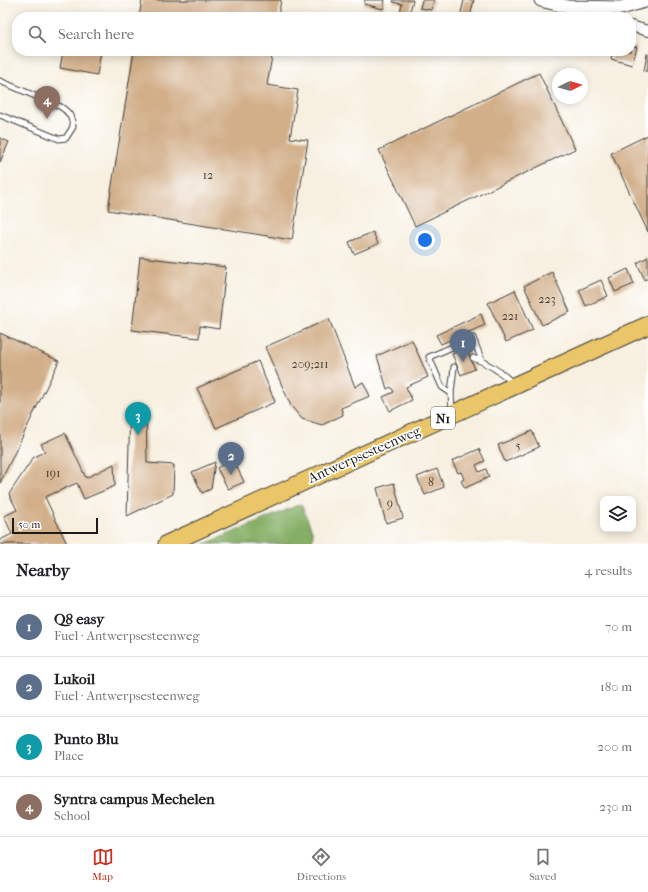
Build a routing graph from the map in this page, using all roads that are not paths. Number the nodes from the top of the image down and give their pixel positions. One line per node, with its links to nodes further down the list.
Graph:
1 (541, 0): 2 (street)
2 (648, 0)
3 (636, 27): 4 (street)
4 (648, 31)
5 (0, 81): 6 (lane)
6 (0, 115)
7 (648, 325): 11 (main road, Antwerpsesteenweg / N1)
8 (473, 358): 9 (lane)
9 (482, 361): 11 (lane); 12 (lane)
10 (454, 367): 12 (lane)
11 (515, 385): 13 (main road, Antwerpsesteenweg / N1)
12 (451, 393): 13 (lane)
13 (452, 414): 14 (main road, Antwerpsesteenweg / N1)
14 (167, 544)

